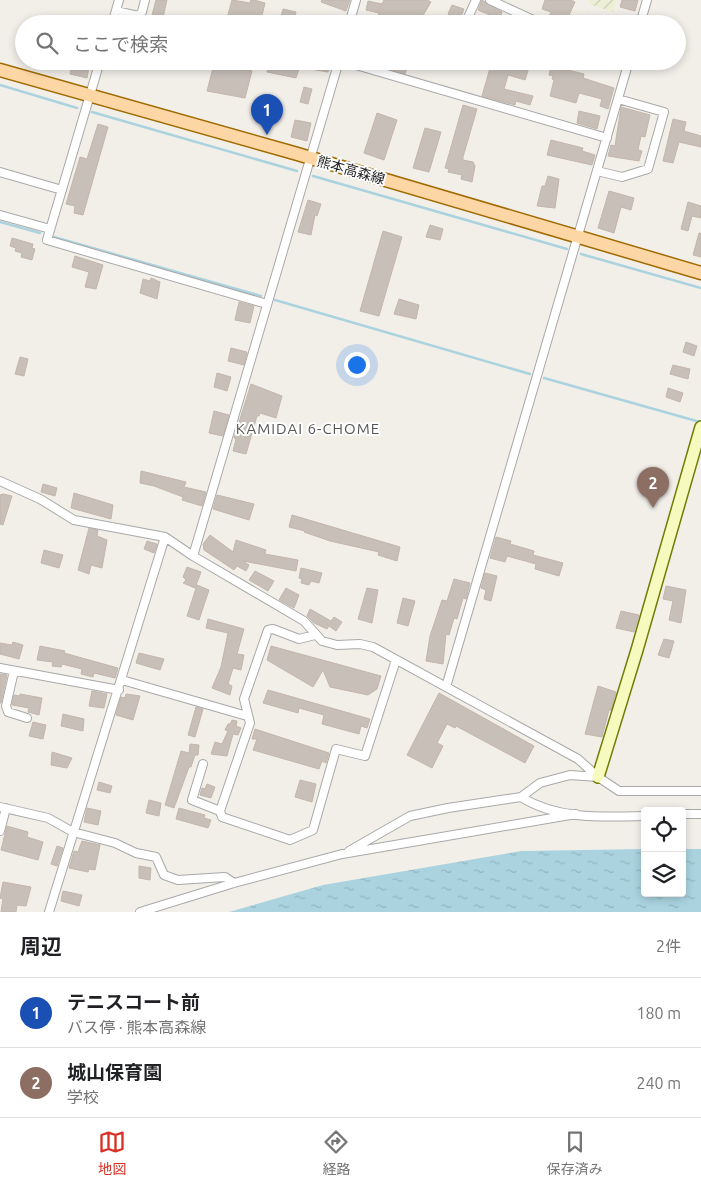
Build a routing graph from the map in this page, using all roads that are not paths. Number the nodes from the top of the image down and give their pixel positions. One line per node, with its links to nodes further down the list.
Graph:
1 (119, 0): 7 (street)
2 (146, 0): 10 (street)
3 (356, 0): 11 (street)
4 (476, 0): 12 (street)
5 (490, 0): 13 (street)
6 (647, 0): 14 (street)
7 (116, 10): 8 (street); 9 (street)
8 (115, 15)
9 (134, 15)
10 (140, 15)
11 (352, 15)
12 (469, 15)
13 (522, 15)
14 (643, 15)
15 (0, 70): 20 (main road, 熊本高森線)
16 (97, 70): 20 (street)
17 (337, 70): 23 (street)
18 (371, 70): 22 (street)
19 (626, 70): 21 (street)
20 (89, 96): 23 (main road, 熊本高森線); 26 (street)
21 (618, 99): 22 (street); 24 (street)
22 (606, 138): 24 (street)
23 (309, 157): 29 (main road, 熊本高森線); 31 (street)
24 (597, 171): 29 (street)
25 (0, 172): 26 (street)
26 (62, 190): 28 (street)
27 (0, 215): 28 (street)
28 (50, 229): 31 (street)
29 (578, 236): 30 (main road, 熊本高森線); 41 (street)
30 (701, 273)
31 (267, 304): 35 (street)
32 (700, 429): 46 (street)
33 (0, 481): 34 (street)
34 (165, 537): 35 (street); 40 (street)
35 (193, 556): 36 (street)
36 (315, 635): 37 (street); 43 (street)
37 (396, 660): 41 (street); 50 (street)
38 (0, 668): 39 (street)
39 (14, 671): 42 (street); 44 (street)
40 (122, 680): 42 (street); 43 (street)
41 (446, 687): 46 (street)
42 (119, 690): 56 (street)
43 (247, 716): 50 (street)
44 (27, 718)
45 (204, 764): 50 (street)
46 (598, 777): 47 (street); 48 (street)
47 (701, 792)
48 (521, 797): 51 (street); 57 (street)
49 (3, 808): 55 (street); 56 (street)
50 (220, 811)
51 (576, 814): 54 (street); 57 (street)
52 (686, 814): 53 (street)
53 (701, 814)
54 (641, 816)
55 (0, 832)
56 (73, 832): 58 (street); 59 (street)
57 (342, 854): 58 (street)
58 (234, 883): 60 (street)
59 (49, 912)
60 (140, 912)

